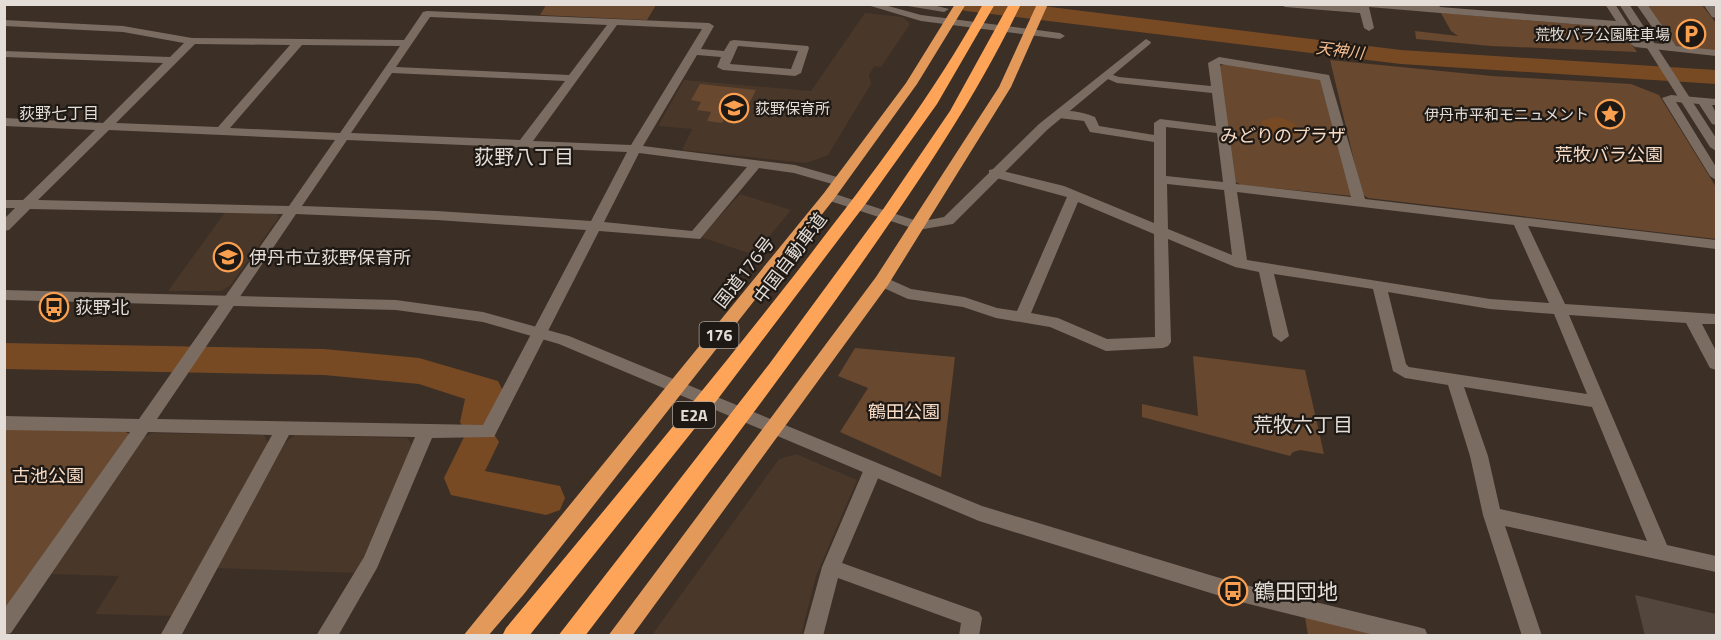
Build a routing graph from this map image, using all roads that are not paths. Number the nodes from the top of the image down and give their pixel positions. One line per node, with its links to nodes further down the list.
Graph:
1 (868, 4): 23 (street)
2 (900, 4): 17 (street)
3 (961, 4): 17 (highway, 国道176号 / 176)
4 (989, 4): 99 (highway, 中国自動車道 / E2A)
5 (1015, 4): 100 (highway, E2A)
6 (1043, 4): 65 (highway)
7 (1285, 4): 13 (street)
8 (1532, 4): 18 (street)
9 (1610, 4): 21 (street)
10 (1624, 4): 49 (street)
11 (1641, 4): 28 (street)
12 (1708, 4): 16 (street)
13 (1291, 5): 14 (street)
14 (1365, 6): 15 (street); 22 (street)
15 (1435, 7): 18 (street)
16 (1716, 15)
17 (947, 16): 55 (highway, 国道176号 / 176)
18 (1538, 18): 21 (street)
19 (4, 22): 24 (street)
20 (614, 22): 27 (street); 29 (street); 36 (street)
21 (1622, 25): 28 (street)
22 (1369, 28)
23 (1060, 36)
24 (192, 41): 25 (street); 33 (street)
25 (299, 42): 27 (street); 45 (street)
26 (1146, 42): 35 (street)
27 (408, 43): 34 (street)
28 (1672, 48): 30 (street)
29 (694, 52): 32 (street); 50 (street)
30 (1716, 53)
31 (4, 54): 33 (street)
32 (728, 54): 32 (street)
33 (172, 60): 43 (street)
34 (389, 70): 36 (street); 46 (street)
35 (1107, 76): 37 (street); 40 (street)
36 (571, 78): 48 (street)
37 (1217, 90): 44 (street); 59 (street)
38 (1703, 101): 39 (street); 42 (street); 53 (street)
39 (1716, 102)
40 (1059, 114): 47 (street); 52 (street)
41 (4, 122): 43 (street)
42 (1716, 122)
43 (105, 126): 45 (street); 61 (street)
44 (1222, 130): 47 (street); 56 (street)
45 (221, 131): 46 (street)
46 (343, 136): 48 (street); 62 (street)
47 (1158, 139): 54 (street)
48 (524, 144): 50 (street)
49 (1716, 147)
50 (635, 149): 51 (street); 64 (street)
51 (756, 164): 55 (street); 64 (street)
52 (994, 173): 57 (street); 65 (street)
53 (1716, 176)
54 (1160, 179): 56 (street); 67 (street)
55 (839, 182): 58 (highway, 国道176号 / 176)
56 (1230, 188): 59 (street); 69 (street)
57 (1074, 195): 67 (street); 76 (street)
58 (829, 196): 65 (street); 83 (highway, 国道176号 / 176)
59 (1359, 202): 63 (street)
60 (4, 204): 61 (street)
61 (26, 205): 62 (street); 66 (street)
62 (293, 209): 64 (street); 74 (street)
63 (1519, 221): 68 (street); 75 (street)
64 (598, 225): 79 (street)
65 (918, 226): 71 (highway)
66 (4, 227)
67 (1161, 233): 69 (street); 76 (street)
68 (1716, 244)
69 (1240, 264): 70 (street)
70 (1265, 268): 72 (street); 80 (street)
71 (882, 281): 76 (street); 87 (highway)
72 (1379, 285): 75 (street); 82 (street)
73 (4, 295): 74 (street)
74 (228, 301): 79 (street); 86 (street)
75 (1560, 310): 77 (street); 84 (street)
76 (1022, 317)
77 (1690, 318): 78 (street); 81 (street)
78 (1716, 319)
79 (539, 332): 83 (street); 89 (street)
80 (1281, 336)
81 (1716, 364)
82 (1454, 380): 84 (street); 91 (street)
83 (677, 385): 87 (street); 98 (highway, 国道176号 / 176)
84 (1598, 402): 92 (street)
85 (4, 423): 86 (street)
86 (142, 427): 88 (street); 95 (street)
87 (776, 427): 90 (street); 101 (highway)
88 (284, 428): 89 (street); 96 (street)
89 (426, 431): 97 (street)
90 (873, 469): 94 (street); 104 (street)
91 (1492, 515): 92 (street); 105 (street)
92 (1661, 552): 93 (street)
93 (1716, 564)
94 (831, 567): 102 (street); 103 (street)
95 (4, 626)
96 (170, 636)
97 (326, 636)
98 (474, 636)
99 (514, 636)
100 (570, 636)
101 (619, 636)
102 (813, 636)
103 (969, 636)
104 (1418, 636)
105 (1532, 636)

